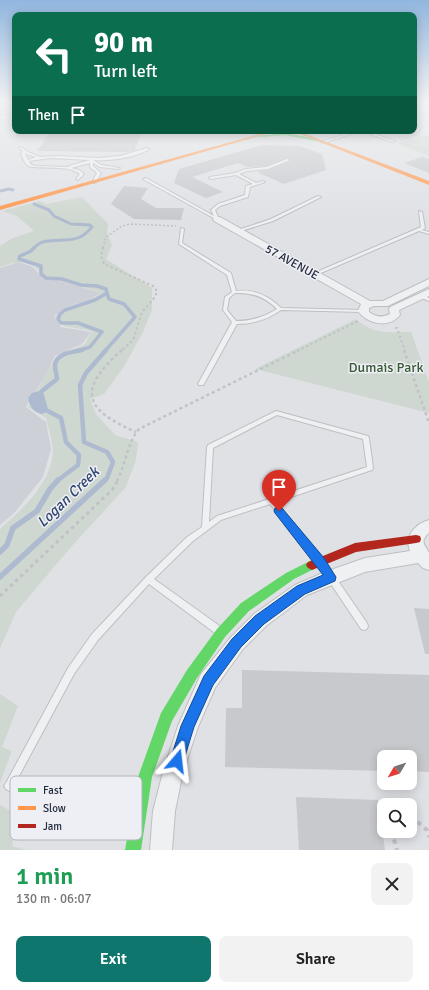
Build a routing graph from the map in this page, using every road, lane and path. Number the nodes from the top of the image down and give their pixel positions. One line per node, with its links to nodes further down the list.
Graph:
1 (223, 141): 18 (main road)
2 (227, 141): 25 (main road)
3 (320, 141): 24 (main road)
4 (389, 141): 7 (lane)
5 (398, 141): 8 (path)
6 (420, 141): 8 (path)
7 (393, 142)
8 (408, 145): 12 (path)
9 (21, 148): 11 (lane)
10 (148, 149): 14 (lane)
11 (24, 152): 13 (lane); 16 (lane)
12 (429, 152)
13 (39, 157): 14 (lane); 16 (lane)
14 (92, 160): 17 (lane); 18 (lane); 19 (lane)
15 (288, 160): 20 (lane)
16 (26, 161): 17 (lane)
17 (64, 168): 22 (lane)
18 (118, 168): 19 (main road)
19 (99, 173): 22 (main road); 25 (lane)
20 (236, 174): 21 (lane); 27 (lane)
21 (211, 178)
22 (78, 179): 29 (main road)
23 (145, 179): 32 (lane)
24 (428, 181)
25 (94, 182): 30 (main road)
26 (263, 182): 27 (lane)
27 (256, 184): 32 (lane)
28 (319, 197): 35 (lane)
29 (0, 201)
30 (0, 208)
31 (420, 212): 34 (lane)
32 (216, 219): 35 (street, 57 AVENUE)
33 (182, 229): 39 (lane); 50 (path)
34 (419, 230): 36 (lane); 37 (lane)
35 (238, 231): 37 (street, 57 AVENUE)
36 (429, 233)
37 (314, 274): 41 (street, 57 AVENUE)
38 (429, 282): 41 (street)
39 (234, 292): 42 (lane); 45 (lane)
40 (426, 296): 41 (street, 57 AVENUE)
41 (365, 308): 43 (lane)
42 (280, 309): 43 (lane); 45 (lane)
43 (350, 310): 44 (path)
44 (358, 321): 46 (path); 50 (path)
45 (235, 322): 48 (lane)
46 (363, 324)
47 (389, 329): 49 (path)
48 (201, 384)
49 (429, 423)
50 (136, 432): 58 (path)
51 (270, 500): 53 (lane); 53 (lane); 55 (lane)
52 (429, 526): 54 (street)
53 (205, 528): 57 (lane)
54 (422, 553): 55 (main road); 56 (street)
55 (320, 561): 56 (lane); 60 (main road)
56 (331, 577): 59 (lane); 70 (street)
57 (149, 579): 60 (lane); 61 (lane)
58 (0, 596)
59 (364, 626)
60 (221, 633): 64 (main road)
61 (14, 776)
62 (10, 782): 63 (lane)
63 (8, 786)
64 (142, 795)
65 (417, 821): 66 (path)
66 (429, 837)
67 (394, 838): 71 (path)
68 (135, 840): 69 (main road)
69 (133, 850)
70 (160, 850)
71 (397, 850)

